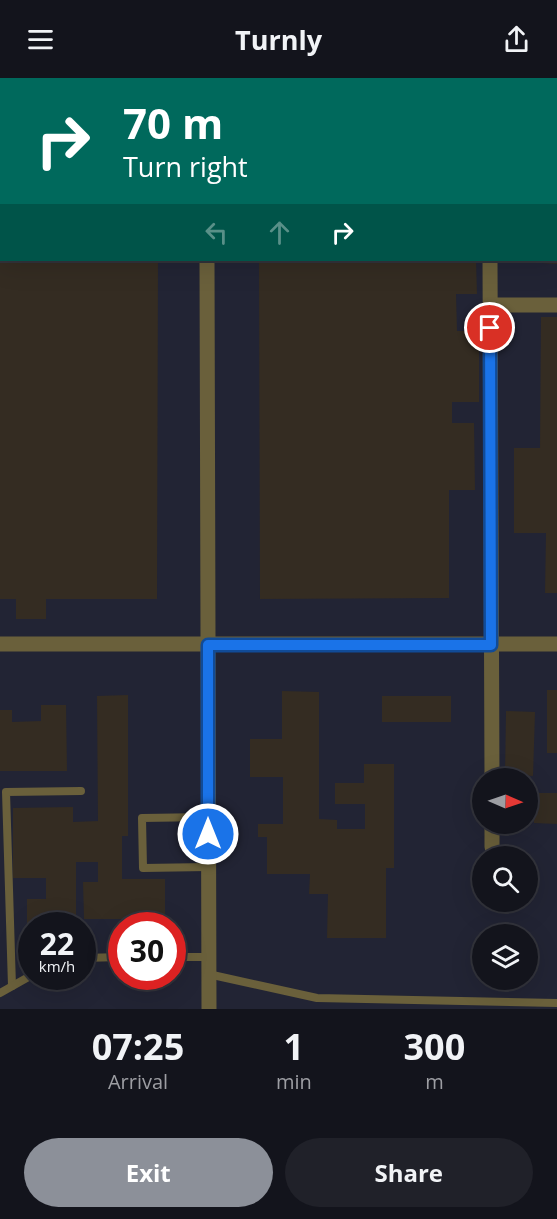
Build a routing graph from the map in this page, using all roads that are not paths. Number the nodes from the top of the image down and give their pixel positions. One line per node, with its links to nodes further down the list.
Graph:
1 (207, 261): 7 (street)
2 (490, 261): 3 (street)
3 (490, 305): 4 (street); 8 (street)
4 (557, 305)
5 (557, 644): 8 (street)
6 (0, 645): 7 (street)
7 (208, 645): 8 (street); 11 (street)
8 (491, 645): 9 (street)
9 (492, 768)
10 (81, 791): 17 (lane)
11 (208, 818): 12 (street); 12 (lane)
12 (208, 867): 14 (street)
13 (186, 957): 14 (lane)
14 (208, 957): 15 (street)
15 (208, 974): 19 (lane); 20 (street)
16 (18, 983): 17 (lane)
17 (12, 986): 18 (lane)
18 (0, 993)
19 (557, 1003)
20 (208, 1009)

